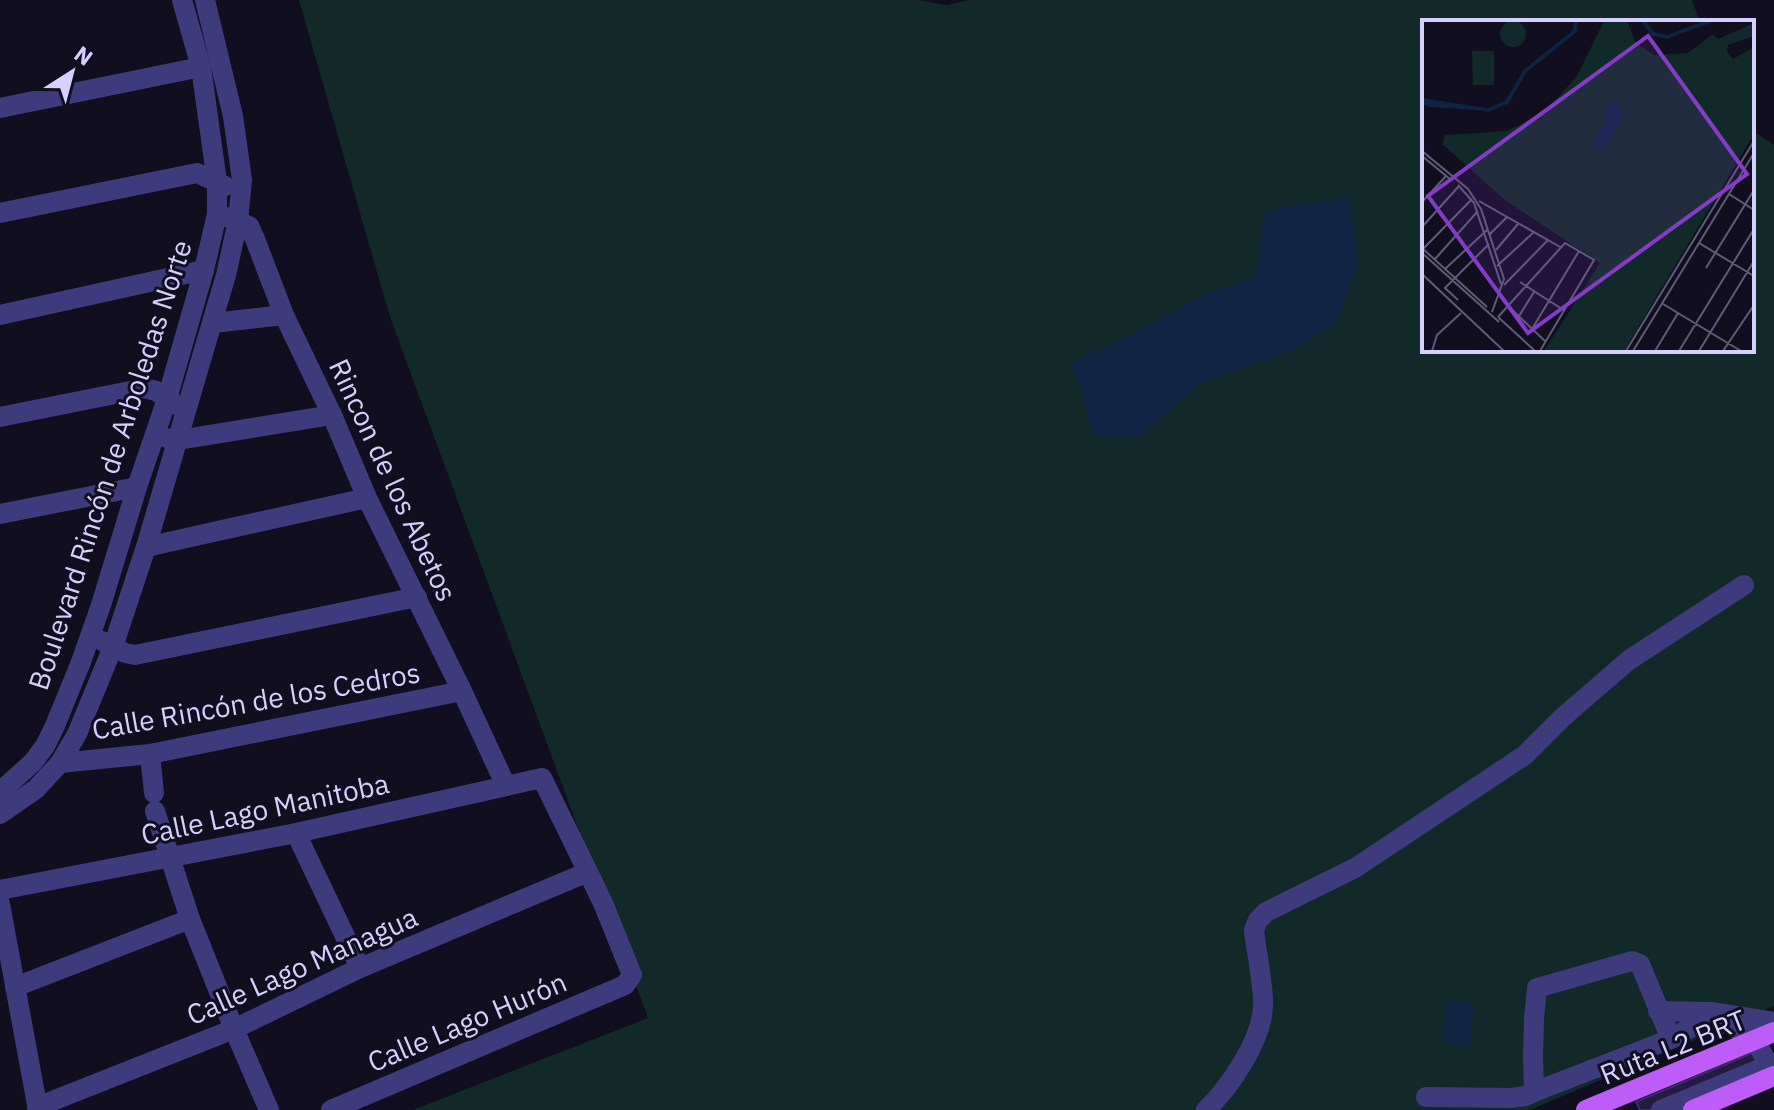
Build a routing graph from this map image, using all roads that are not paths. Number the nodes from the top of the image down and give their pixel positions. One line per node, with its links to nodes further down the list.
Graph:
1 (182, 0): 3 (street, Boulevard Rincón de Arboledas Norte)
2 (205, 0): 6 (street, Boulevard Rincón de Arboledas Norte)
3 (201, 67): 4 (street); 5 (street, Boulevard Rincón de Arboledas Norte)
4 (0, 108)
5 (217, 182): 6 (street); 7 (street); 8 (street, Boulevard Rincón de Arboledas Norte)
6 (241, 194): 9 (street, Boulevard Rincón de Arboledas Norte)
7 (0, 213)
8 (217, 214): 9 (street); 10 (street, Boulevard Rincón de Arboledas Norte)
9 (238, 221): 12 (street, Rincon de los Abetos); 13 (street, Boulevard Rincón de Arboledas Norte)
10 (204, 270): 11 (street); 14 (street, Boulevard Rincón de Arboledas Norte)
11 (0, 315)
12 (284, 315): 13 (street); 16 (street, Rincon de los Abetos)
13 (213, 323): 15 (street, Boulevard Rincón de Arboledas Norte)
14 (167, 399): 15 (street); 17 (street); 18 (street, Boulevard Rincón de Arboledas Norte)
15 (187, 413): 19 (street, Boulevard Rincón de Arboledas Norte)
16 (332, 415): 19 (street); 21 (street, Rincon de los Abetos)
17 (0, 417)
18 (155, 435): 19 (street); 20 (street, Boulevard Rincón de Arboledas Norte)
19 (178, 440): 23 (street, Boulevard Rincón de Arboledas Norte)
20 (137, 487): 22 (street); 26 (street, Boulevard Rincón de Arboledas Norte)
21 (367, 498): 23 (street); 25 (street, Rincon de los Abetos)
22 (0, 514)
23 (146, 547): 27 (street, Boulevard Rincón de Arboledas Norte)
24 (1744, 585): 56 (street)
25 (417, 597): 29 (street); 30 (street, Rincon de los Abetos)
26 (101, 605): 27 (street); 28 (street, Boulevard Rincón de Arboledas Norte)
27 (123, 611): 29 (street, Boulevard Rincón de Arboledas Norte)
28 (90, 636): 29 (street); 34 (street, Boulevard Rincón de Arboledas Norte)
29 (113, 647): 32 (street, Boulevard Rincón de Arboledas Norte)
30 (462, 691): 31 (street, Calle Rincón de los Cedros); 33 (street, Rincon de los Abetos)
31 (150, 754): 32 (street, Calle Rincón de los Cedros); 37 (street)
32 (60, 763): 35 (street, Boulevard Rincón de Arboledas Norte)
33 (506, 786): 36 (street, Calle Lago Manitoba); 38 (street, Calle Lago Manitoba)
34 (0, 792)
35 (0, 814)
36 (296, 833): 37 (street, Calle Lago Manitoba); 42 (street)
37 (171, 858): 39 (street, Calle Lago Manitoba); 41 (street)
38 (588, 872): 42 (street, Calle Lago Managua); 55 (street, Calle Lago Hurón)
39 (0, 890)
40 (0, 904): 43 (street)
41 (190, 919): 43 (street); 47 (street)
42 (360, 968): 47 (street, Calle Lago Managua)
43 (15, 987): 53 (street)
44 (1658, 1011): 45 (street); 49 (street); 51 (street)
45 (1702, 1016): 46 (street); 48 (street); 49 (street)
46 (1774, 1022)
47 (234, 1029): 53 (street, Calle Lago Managua); 54 (street)
48 (1765, 1038): 50 (street); 57 (main road)
49 (1671, 1039): 51 (street)
50 (1773, 1070): 58 (street, Ruta L2 BRT); 59 (main road)
51 (1534, 1092): 52 (street)
52 (1426, 1097)
53 (38, 1108)
54 (269, 1110)
55 (331, 1110)
56 (1206, 1110)
57 (1589, 1110)
58 (1661, 1110)
59 (1693, 1110)

